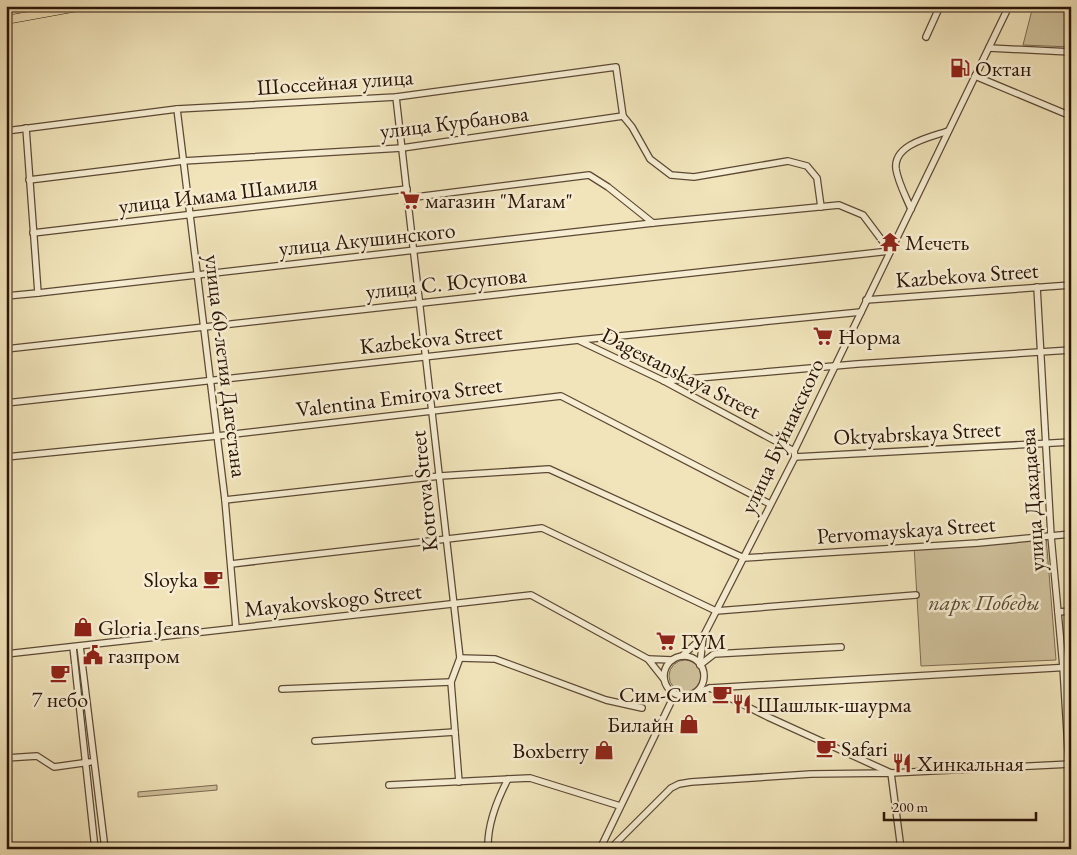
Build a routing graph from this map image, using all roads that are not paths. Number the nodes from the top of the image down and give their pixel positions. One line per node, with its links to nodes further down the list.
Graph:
1 (83, 6): 4 (highway)
2 (940, 6): 5 (street)
3 (1009, 6): 6 (street, улица Буйнакского)
4 (6, 20)
5 (926, 36)
6 (989, 48): 7 (street); 8 (street, улица Буйнакского)
7 (1071, 52)
8 (975, 76): 12 (street); 15 (street, улица Буйнакского)
9 (396, 97): 10 (street, Шоссейная улица); 11 (street, Шоссейная улица); 16 (street, Kotrova Street)
10 (177, 109): 13 (street, Шоссейная улица); 17 (street, улица 60-летия Дагестана)
11 (623, 116): 16 (street, улица Курбанова); 21 (street)
12 (1071, 116)
13 (26, 128): 14 (street, Шоссейная улица); 18 (street)
14 (6, 131)
15 (948, 131): 22 (street, улица Буйнакского); 22 (street)
16 (402, 148): 17 (street, улица Курбанова); 19 (street, Kotrova Street)
17 (183, 161): 18 (street, улица Курбанова); 23 (street, улица 60-летия Дагестана)
18 (30, 180): 25 (street)
19 (407, 189): 20 (street, Kotrova Street); 23 (street, улица Имама Шамиля)
20 (408, 198): 24 (street); 26 (street, Kotrova Street)
21 (821, 207): 24 (street, улица Акушинского); 27 (street, улица Акушинского)
22 (911, 209): 27 (street, улица Буйнакского)
23 (190, 215): 25 (street, улица Имама Шамиля); 28 (street, улица 60-летия Дагестана)
24 (653, 223): 26 (street, улица Акушинского)
25 (33, 233): 31 (street)
26 (414, 251): 28 (street, улица Акушинского); 34 (street, Kotrova Street)
27 (890, 251): 33 (street, улица Буйнакского); 34 (street, улица С. Юсупова)
28 (198, 275): 31 (street, улица Акушинского); 36 (street, улица 60-летия Дагестана)
29 (1071, 284): 30 (street, Kazbekova Street)
30 (1037, 287): 33 (street, Kazbekova Street); 40 (street, улица Дахадаева)
31 (38, 293): 32 (street, улица Акушинского)
32 (6, 296)
33 (866, 300): 35 (street, улица Буйнакского)
34 (420, 303): 36 (street, улица С. Юсупова); 41 (street, Kotrova Street)
35 (861, 312): 37 (street, Kazbekova Street); 42 (street, улица Буйнакского)
36 (204, 327): 38 (street, улица С. Юсупова); 43 (street, улица 60-летия Дагестана)
37 (579, 340): 41 (street, Kazbekova Street); 44 (street, Dagestanskaya Street)
38 (6, 349)
39 (1071, 350): 40 (street)
40 (1040, 352): 42 (street); 49 (street, улица Дахадаева)
41 (426, 357): 43 (street, Kazbekova Street); 46 (street, Kotrova Street)
42 (835, 366): 44 (street); 50 (street, улица Буйнакского)
43 (210, 380): 45 (street, Kazbekova Street); 47 (street, улица 60-летия Дагестана)
44 (664, 381): 50 (street, Dagestanskaya Street)
45 (6, 403)
46 (432, 411): 47 (street, Valentina Emirova Street); 52 (street, Kotrova Street); 54 (street, Valentina Emirova Street)
47 (217, 436): 51 (street, Valentina Emirova Street); 53 (street, улица 60-летия Дагестана)
48 (1071, 442): 49 (street, Oktyabrskaya Street)
49 (1045, 444): 50 (street, Oktyabrskaya Street); 56 (street, улица Дахадаева)
50 (794, 454): 54 (street, улица Буйнакского)
51 (6, 457)
52 (440, 476): 53 (street); 57 (street, Kotrova Street); 58 (street)
53 (225, 500): 59 (street, улица 60-летия Дагестана)
54 (770, 504): 58 (street, улица Буйнакского)
55 (1071, 534): 56 (street, Pervomayskaya Street)
56 (1051, 536): 58 (street, Pervomayskaya Street); 64 (street, улица Дахадаева)
57 (447, 539): 59 (street); 61 (street, Kotrova Street); 62 (street)
58 (744, 558): 62 (street, улица Буйнакского)
59 (231, 564): 65 (street, улица 60-летия Дагестана)
60 (916, 595): 62 (street)
61 (454, 604): 65 (street, Mayakovskogo Street); 72 (street, Kotrova Street); 73 (street, Mayakovskogo Street)
62 (716, 611): 66 (street, улица Буйнакского)
63 (1071, 611): 64 (street)
64 (1058, 612): 77 (street, улица Дахадаева)
65 (236, 628): 68 (street, Mayakovskogo Street)
66 (703, 638): 71 (street); 75 (street)
67 (73, 646): 68 (street, Mayakovskogo Street); 70 (street, Mayakovskogo Street); 91 (street)
68 (80, 646): 90 (street)
69 (840, 647): 75 (street)
70 (6, 654)
71 (682, 656): 74 (street); 75 (street)
72 (460, 658): 80 (street, Kotrova Street); 86 (street)
73 (648, 659): 74 (street); 79 (street)
74 (672, 660): 79 (street)
75 (700, 665): 78 (street)
76 (1071, 667): 77 (street)
77 (1063, 668): 81 (street); 92 (street, улица Дахадаева)
78 (704, 676): 81 (street); 84 (street)
79 (664, 678): 83 (street)
80 (451, 682): 82 (street); 87 (street, Kotrova Street)
81 (710, 688): 84 (street); 93 (street)
82 (282, 689)
83 (668, 690): 84 (street); 85 (street)
84 (690, 695): 85 (street)
85 (671, 702): 98 (street)
86 (642, 708)
87 (455, 732): 88 (street); 95 (street, Kotrova Street)
88 (315, 741)
89 (6, 758): 91 (street)
90 (94, 762): 91 (street); 99 (street)
91 (86, 763): 100 (street)
92 (1069, 764): 93 (street); 97 (street, улица Дахадаева)
93 (891, 773): 105 (street); 106 (street)
94 (508, 779): 95 (street); 98 (street); 103 (street)
95 (459, 782): 96 (street)
96 (389, 785)
97 (1071, 799)
98 (620, 806): 104 (street)
99 (102, 828): 100 (street); 102 (street)
100 (93, 829): 101 (street)
101 (95, 849)
102 (105, 849)
103 (488, 849)
104 (600, 849)
105 (610, 849)
106 (900, 849)

